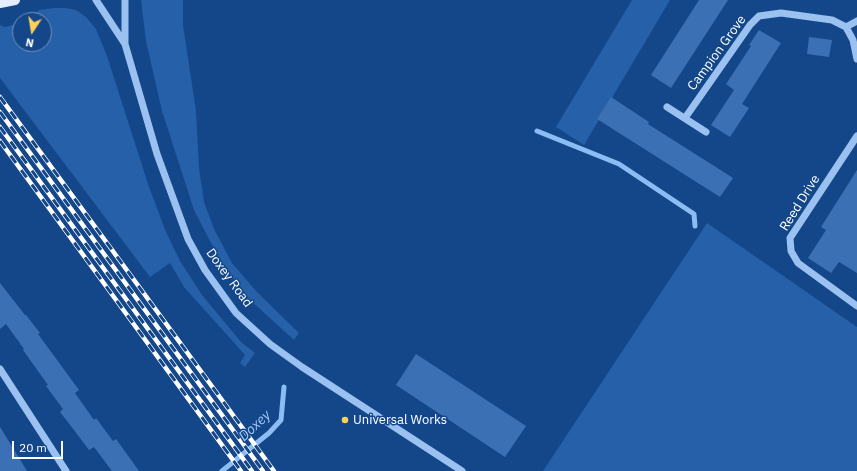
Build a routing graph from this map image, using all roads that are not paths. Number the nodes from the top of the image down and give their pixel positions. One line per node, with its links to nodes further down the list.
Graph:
1 (14, 0): 4 (main road)
2 (96, 0): 7 (street, Doxey Road)
3 (124, 0): 7 (street, Doxey Road)
4 (0, 3)
5 (857, 21): 6 (street)
6 (846, 27): 8 (street); 10 (street, Campion Grove)
7 (125, 44): 16 (street, Doxey Road)
8 (857, 59)
9 (667, 107): 10 (street)
10 (685, 118): 11 (street)
11 (706, 132)
12 (857, 136): 13 (street, Reed Drive)
13 (857, 306)
14 (0, 369): 15 (street)
15 (66, 471)
16 (462, 471)

